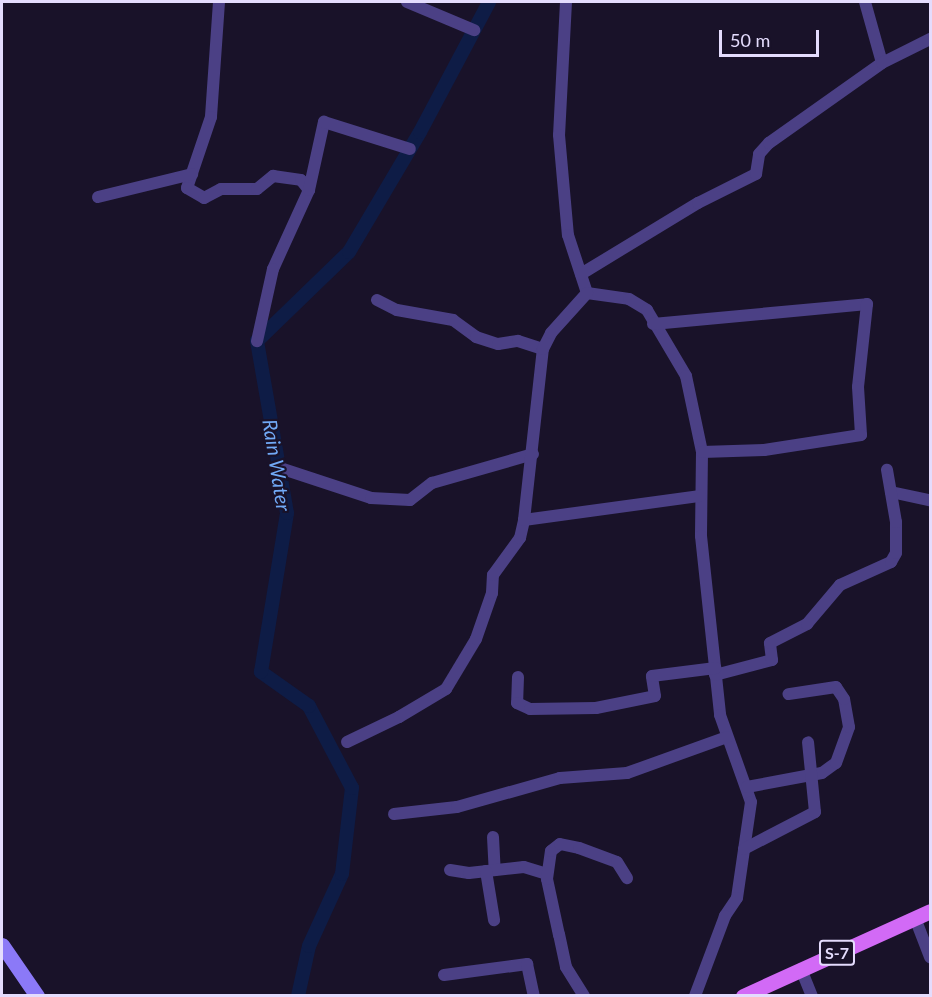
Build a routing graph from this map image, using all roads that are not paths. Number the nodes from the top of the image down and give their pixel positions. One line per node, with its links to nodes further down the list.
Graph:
1 (219, 2): 9 (street)
2 (407, 2): 5 (street)
3 (566, 2): 12 (street)
4 (865, 2): 7 (street)
5 (474, 30)
6 (930, 39): 7 (street)
7 (882, 63): 12 (street)
8 (410, 149): 10 (street)
9 (192, 174): 10 (street); 11 (street)
10 (309, 190): 16 (street)
11 (98, 197)
12 (581, 274): 13 (street)
13 (588, 293): 15 (street); 17 (street)
14 (377, 300): 17 (street)
15 (653, 324): 18 (street); 18 (street)
16 (257, 341)
17 (543, 349): 19 (street)
18 (702, 452): 23 (street)
19 (533, 454): 20 (street); 25 (street)
20 (280, 468)
21 (887, 470): 22 (street)
22 (891, 492): 24 (street); 26 (street)
23 (700, 496): 25 (street); 26 (street)
24 (930, 500)
25 (524, 520): 30 (street)
26 (715, 671): 27 (street); 29 (street)
27 (518, 677)
28 (789, 694): 32 (street)
29 (727, 737): 33 (street); 34 (street)
30 (347, 742)
31 (808, 742): 32 (street)
32 (811, 775): 33 (street); 36 (street)
33 (747, 787): 36 (street)
34 (394, 814)
35 (493, 837): 38 (street)
36 (744, 849): 51 (street)
37 (450, 870): 38 (street)
38 (491, 871): 39 (street); 43 (street)
39 (547, 874): 40 (street); 50 (street)
40 (627, 878)
41 (930, 911): 42 (main road, S-7)
42 (915, 918): 45 (street); 46 (main road, S-7)
43 (494, 920)
44 (2, 945): 48 (street)
45 (930, 957)
46 (801, 969): 52 (main road, S-7); 53 (street)
47 (444, 975): 49 (street)
48 (37, 996)
49 (534, 996)
50 (584, 996)
51 (695, 996)
52 (742, 996)
53 (812, 996)

